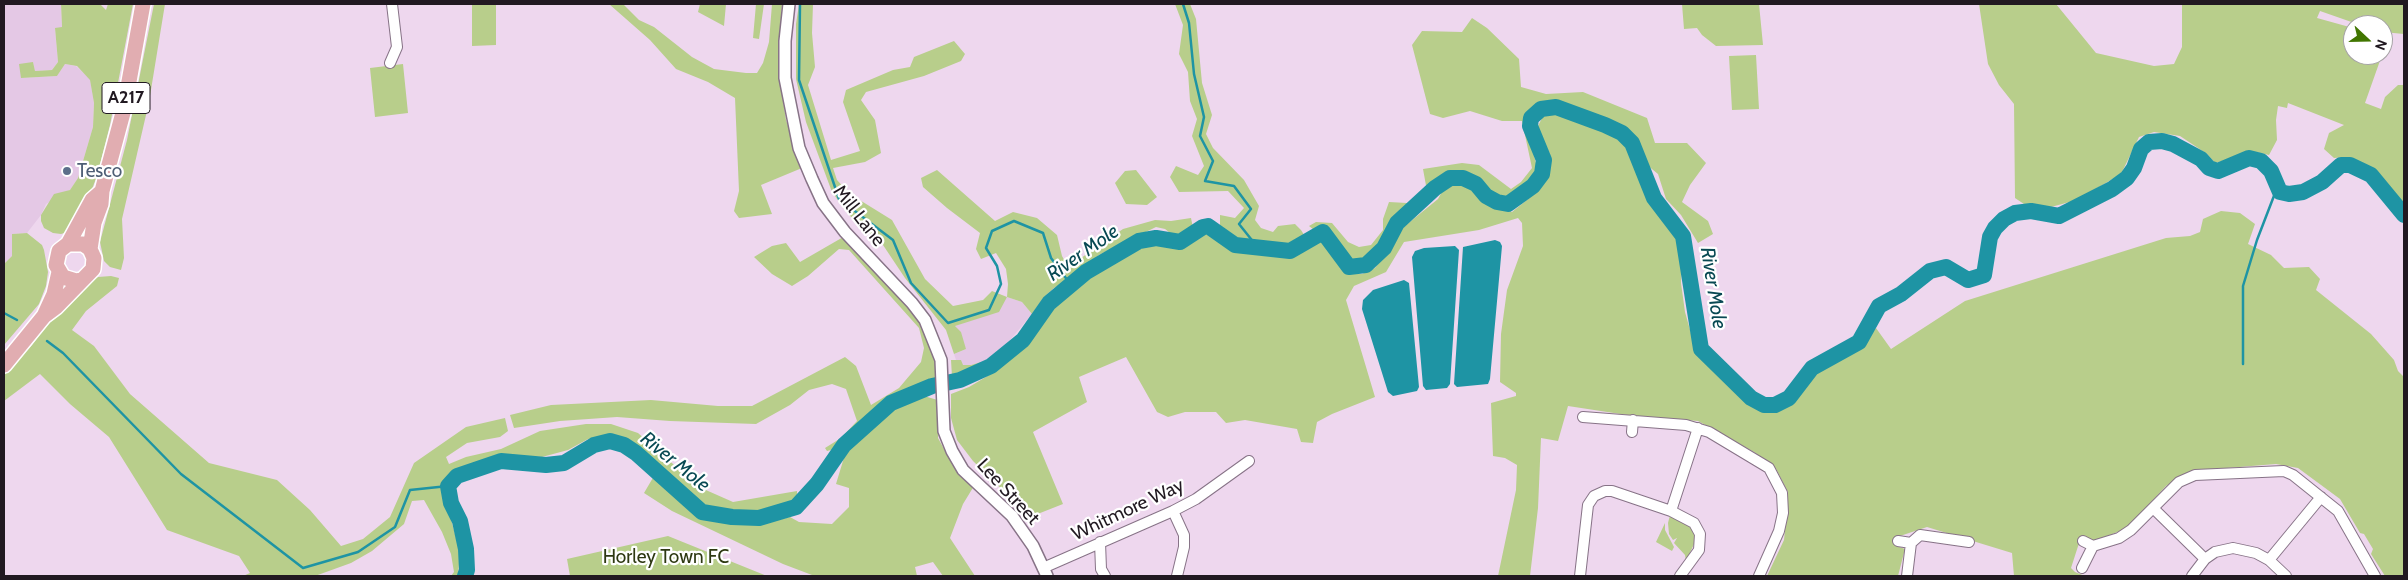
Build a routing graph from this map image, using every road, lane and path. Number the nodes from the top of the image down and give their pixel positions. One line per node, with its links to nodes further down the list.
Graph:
1 (144, 4): 5 (main road, A217)
2 (392, 4): 4 (street)
3 (789, 4): 15 (street, Mill Lane)
4 (390, 63)
5 (102, 190): 6 (main road, A217); 7 (main road, A217)
6 (68, 244): 7 (main road); 8 (main road)
7 (90, 249): 9 (main road)
8 (59, 272): 9 (main road); 10 (main road)
9 (82, 280): 10 (main road)
10 (44, 316): 11 (main road)
11 (4, 365)
12 (1583, 417): 13 (street)
13 (1633, 420): 14 (street); 16 (street)
14 (1698, 428): 21 (street); 34 (street)
15 (944, 431): 29 (street, Lee Street)
16 (1632, 432)
17 (1249, 461): 20 (street, Whitmore Way)
18 (2321, 497): 19 (street); 27 (street); 38 (street)
19 (2153, 508): 26 (street); 28 (street)
20 (1173, 511): 23 (street, Whitmore Way); 31 (street)
21 (1671, 511): 32 (street); 33 (street)
22 (1898, 541): 25 (street)
23 (1100, 542): 29 (street, Whitmore Way); 30 (street)
24 (1969, 542): 25 (street)
25 (1912, 544): 35 (street)
26 (2205, 559): 27 (street); 36 (street)
27 (2269, 560): 37 (street)
28 (2082, 568)
29 (1045, 572)
30 (1105, 576)
31 (1178, 576)
32 (1580, 576)
33 (1680, 576)
34 (1760, 576)
35 (1907, 576)
36 (2192, 576)
37 (2286, 576)
38 (2375, 576)

